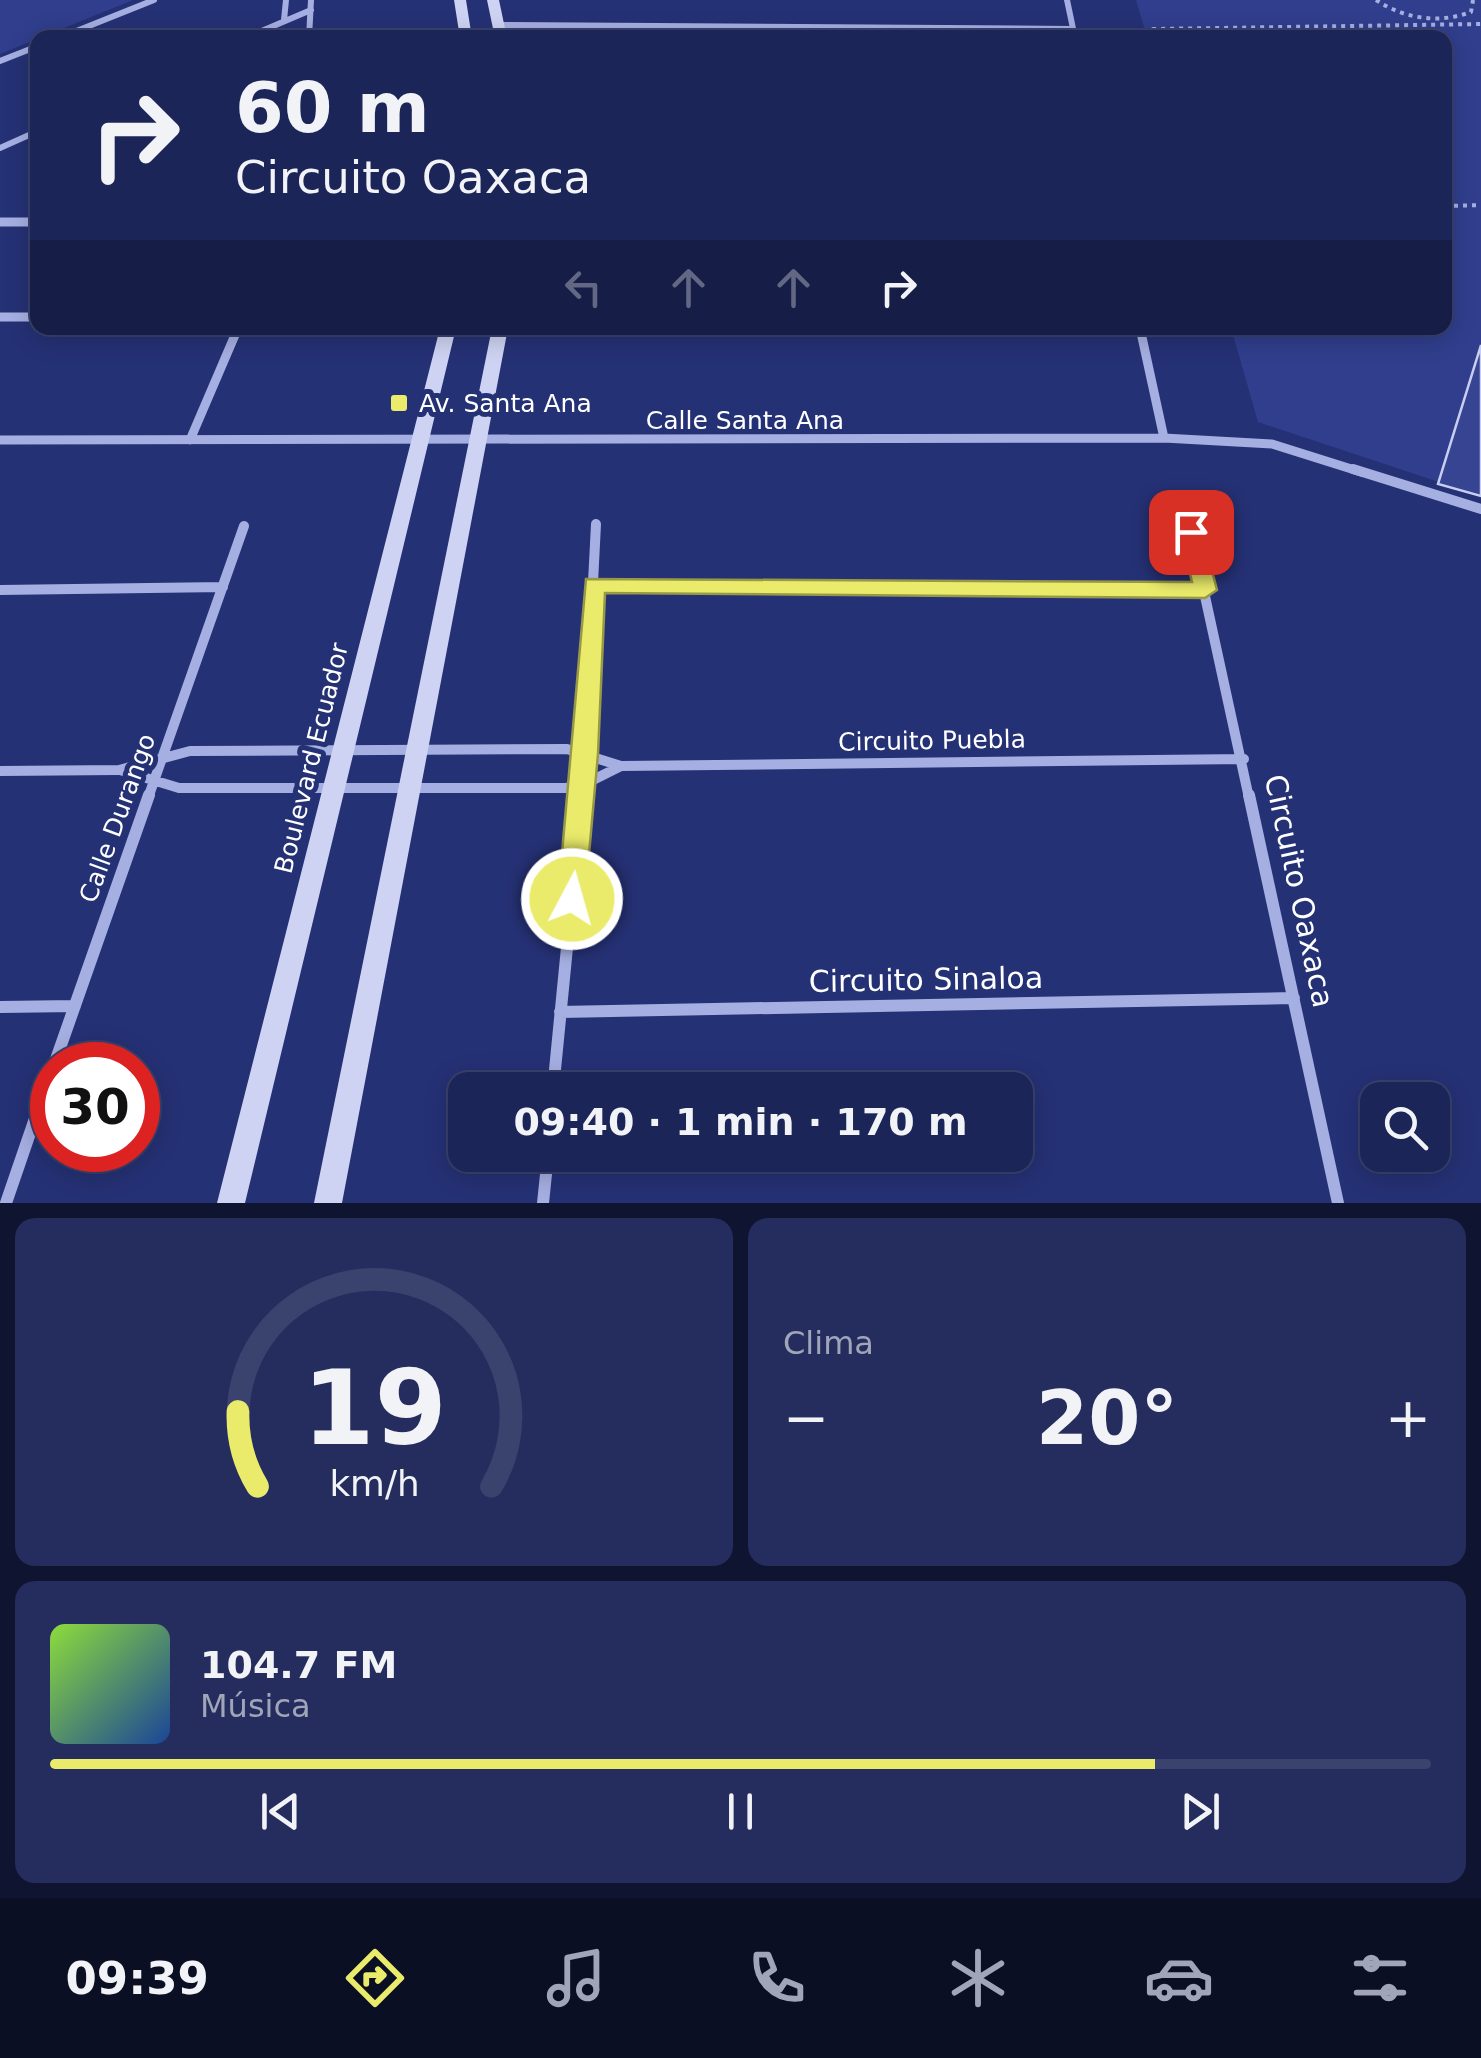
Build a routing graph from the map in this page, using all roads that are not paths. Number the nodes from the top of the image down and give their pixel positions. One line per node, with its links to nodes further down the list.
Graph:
1 (154, 0): 13 (street)
2 (286, 0): 8 (street)
3 (311, 0): 7 (street)
4 (460, 0): 16 (street)
5 (493, 0): 17 (street)
6 (1066, 0): 12 (street)
7 (310, 10): 8 (street); 15 (street)
8 (284, 20): 14 (street)
9 (640, 26): 10 (street); 18 (street); 19 (street)
10 (790, 26): 11 (street); 20 (street)
11 (931, 28): 12 (street)
12 (1072, 29)
13 (79, 30)
14 (262, 30)
15 (310, 30)
16 (465, 30)
17 (500, 30)
18 (528, 30)
19 (640, 30)
20 (790, 30)
21 (30, 49): 22 (street)
22 (0, 60)
23 (30, 135): 24 (street)
24 (0, 148)
25 (0, 222): 26 (street)
26 (30, 222)
27 (0, 317): 28 (street)
28 (30, 317)
29 (235, 335): 35 (street)
30 (446, 335): 36 (street, Boulevard Ecuador)
31 (499, 335): 37 (street)
32 (1142, 335): 33 (street)
33 (1164, 438): 37 (street, Calle Santa Ana); 38 (street, Calle Santa Ana)
34 (0, 440): 35 (street, Calle Santa Ana)
35 (190, 440): 36 (street, Calle Santa Ana)
36 (417, 441): 37 (street, Calle Santa Ana); 46 (street, Boulevard Ecuador)
37 (477, 441): 47 (street)
38 (1481, 510)
39 (596, 524): 42 (street)
40 (244, 526): 43 (street, Calle Durango)
41 (1191, 532): 45 (street, Circuito Oaxaca)
42 (594, 585): 45 (street); 48 (street)
43 (222, 587): 44 (street); 49 (street, Calle Durango)
44 (0, 590)
45 (1205, 590): 50 (street, Circuito Oaxaca)
46 (341, 750): 47 (street, Circuito Puebla); 49 (street, Circuito Puebla); 56 (street, Boulevard Ecuador)
47 (417, 750): 48 (street, Circuito Puebla); 57 (street)
48 (586, 754): 51 (street, Circuito Puebla); 55 (street)
49 (163, 755): 52 (street, Circuito Puebla); 54 (street, Calle Durango)
50 (1244, 760): 51 (street, Circuito Puebla); 58 (street, Circuito Oaxaca)
51 (621, 766): 55 (street, Circuito Puebla)
52 (119, 770): 53 (street); 54 (street)
53 (0, 771)
54 (152, 782): 56 (street); 59 (street, Calle Durango)
55 (583, 785): 57 (street); 61 (street)
56 (332, 788): 57 (street); 67 (street, Boulevard Ecuador)
57 (409, 788): 68 (street)
58 (1294, 998): 61 (street, Circuito Sinaloa); 70 (street, Circuito Oaxaca)
59 (75, 1006): 60 (street); 62 (street, Calle Durango)
60 (0, 1007)
61 (560, 1012): 63 (street)
62 (62, 1042)
63 (555, 1072)
64 (30, 1134): 66 (street, Calle Durango)
65 (547, 1172): 69 (street)
66 (6, 1203)
67 (231, 1203)
68 (328, 1203)
69 (544, 1203)
70 (1338, 1203)

